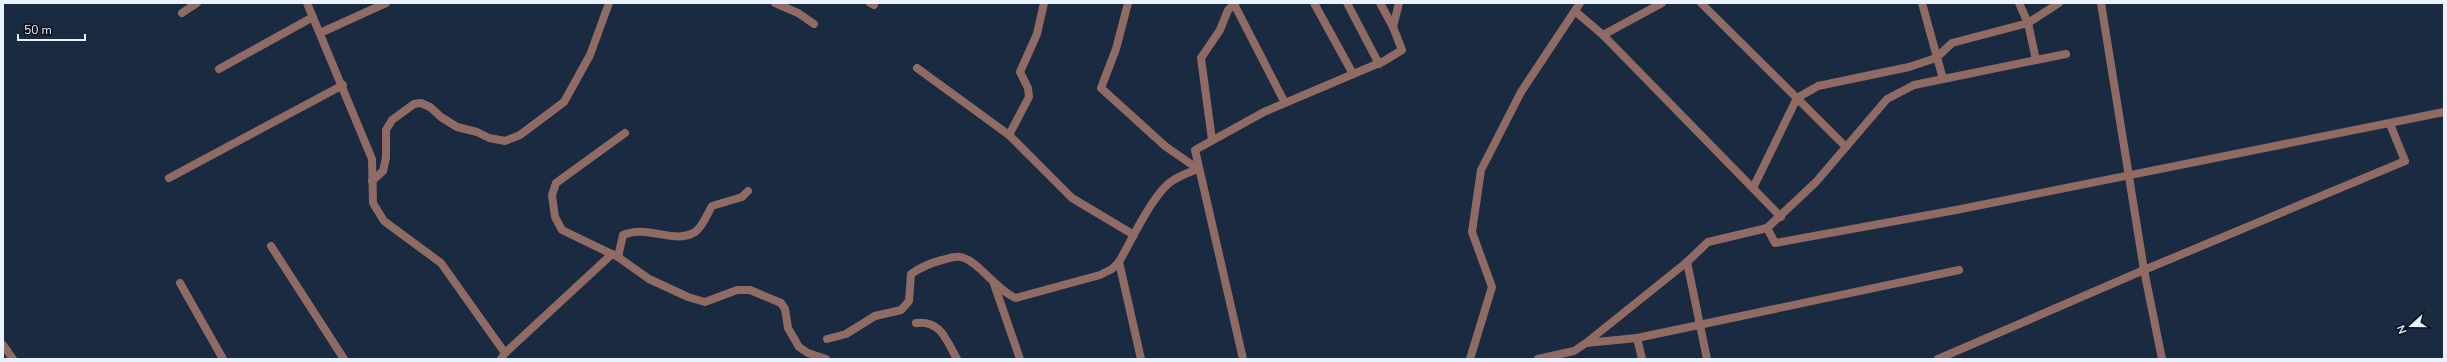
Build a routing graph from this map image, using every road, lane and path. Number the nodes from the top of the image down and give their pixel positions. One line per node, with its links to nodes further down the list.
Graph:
1 (197, 3): 21 (street)
2 (307, 3): 22 (street)
3 (386, 3): 26 (street)
4 (609, 3): 48 (street)
5 (775, 3): 24 (street)
6 (1044, 3): 42 (street)
7 (1128, 3): 45 (street)
8 (1314, 3): 34 (street)
9 (1347, 3): 31 (street)
10 (1380, 3): 25 (street)
11 (1399, 3): 25 (street)
12 (1580, 3): 20 (street)
13 (1662, 3): 27 (street)
14 (1701, 3): 37 (street)
15 (1922, 3): 29 (street)
16 (2019, 3): 23 (street)
17 (2059, 3): 23 (street)
18 (2101, 3): 46 (street)
19 (1234, 4): 38 (street); 43 (street)
20 (1576, 12): 27 (street); 78 (street)
21 (182, 13)
22 (313, 17): 26 (street); 33 (street)
23 (2028, 23): 29 (street); 30 (street)
24 (814, 24)
25 (1393, 27): 31 (street)
26 (320, 34): 36 (street)
27 (1603, 35): 49 (street)
28 (2066, 54): 30 (street)
29 (1936, 58): 35 (street); 37 (street)
30 (2036, 60): 35 (street)
31 (1378, 64): 34 (street)
32 (917, 68): 42 (street)
33 (219, 69)
34 (1353, 74): 38 (street)
35 (1943, 79): 44 (street)
36 (343, 85): 47 (street); 48 (street)
37 (1797, 98): 44 (street); 49 (street)
38 (1285, 103): 43 (street)
39 (2444, 112): 40 (street)
40 (2390, 124): 46 (street); 59 (street)
41 (625, 133): 55 (street)
42 (1009, 135): 53 (street)
43 (1212, 140): 45 (street)
44 (1846, 147): 51 (street)
45 (1198, 169): 53 (street); 77 (street)
46 (2128, 174): 52 (street); 59 (street)
47 (169, 178)
48 (372, 181): 69 (street)
49 (1753, 188): 51 (street)
50 (748, 191): 55 (street)
51 (1781, 217): 52 (street)
52 (1767, 228): 57 (street)
53 (1134, 235): 56 (street)
54 (271, 246): 72 (street)
55 (615, 255): 69 (street); 73 (street)
56 (1119, 262): 61 (street); 76 (street)
57 (1687, 262): 63 (street); 66 (street)
58 (1959, 270): 63 (street)
59 (2144, 270): 82 (street); 83 (street)
60 (180, 283): 71 (street)
61 (994, 283): 65 (street); 75 (street)
62 (916, 323): 74 (street)
63 (1701, 325): 64 (street); 81 (street)
64 (1637, 338): 66 (street); 80 (street)
65 (827, 339)
66 (1586, 343): 68 (street)
67 (3, 345): 70 (street)
68 (1575, 355): 79 (street)
69 (503, 356)
70 (13, 359)
71 (223, 359)
72 (344, 359)
73 (826, 359)
74 (956, 359)
75 (1020, 359)
76 (1141, 359)
77 (1243, 359)
78 (1470, 359)
79 (1538, 359)
80 (1642, 359)
81 (1707, 359)
82 (1938, 359)
83 (2162, 359)

